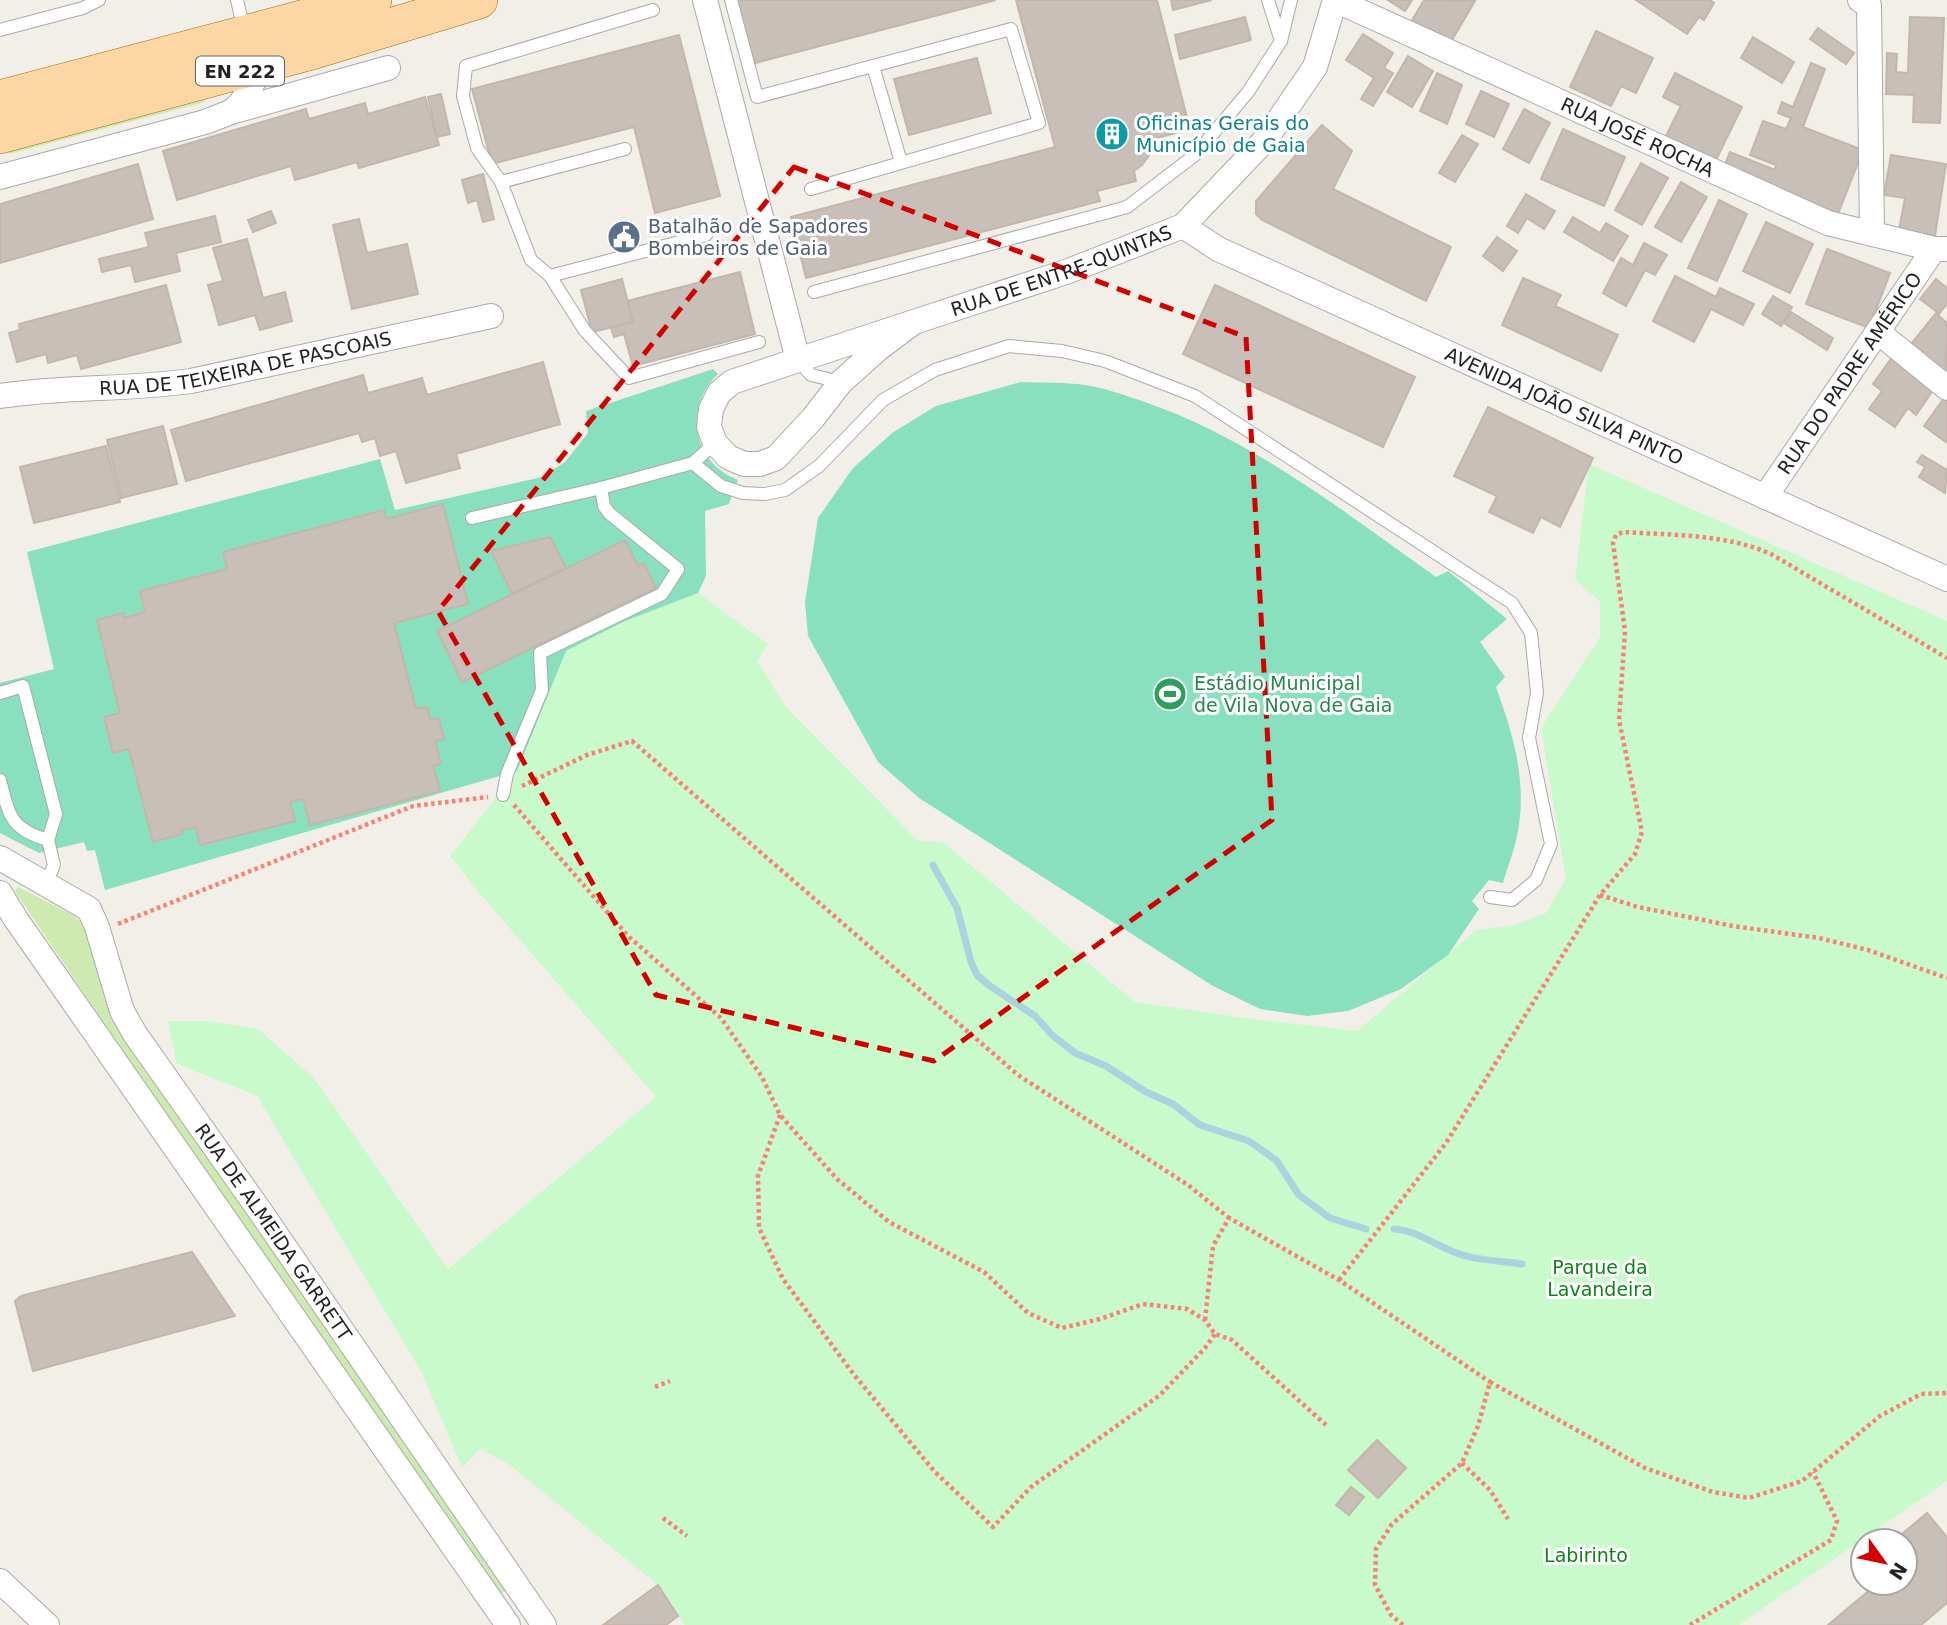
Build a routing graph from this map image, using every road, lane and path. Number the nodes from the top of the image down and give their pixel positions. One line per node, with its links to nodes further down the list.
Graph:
1 (59, 0): 12 (lane)
2 (99, 0): 12 (lane)
3 (373, 0): 14 (main road, EN 222)
4 (479, 0): 14 (main road, EN 222)
5 (705, 0): 36 (street)
6 (731, 0): 16 (lane)
7 (1268, 0): 15 (lane)
8 (1291, 0): 15 (lane)
9 (1335, 0): 26 (street, RUA DE ENTRE-QUINTAS); 27 (street, RUA JOSÉ ROCHA)
10 (1860, 0): 27 (street)
11 (653, 10): 24 (lane)
12 (62, 14): 13 (lane)
13 (0, 30)
14 (248, 33): 18 (main road, EN 222); 19 (street); 20 (main road, EN 222)
15 (1281, 41): 31 (lane)
16 (873, 66): 22 (lane); 22 (lane)
17 (388, 68): 19 (street)
18 (9, 99)
19 (231, 112): 23 (street)
20 (0, 135)
21 (625, 149): 24 (lane)
22 (901, 162): 25 (lane)
23 (0, 177)
24 (501, 182): 30 (lane)
25 (811, 189)
26 (1183, 226): 33 (street, RUA DE ENTRE-QUINTAS); 43 (street, AVENIDA JOÃO SILVA PINTO)
27 (1872, 234): 29 (street, RUA JOSÉ ROCHA)
28 (706, 235): 30 (lane)
29 (1940, 249): 34 (street, RUA DO PADRE AMÉRICO)
30 (550, 276): 35 (lane)
31 (814, 292)
32 (491, 316): 39 (street, RUA DE TEIXEIRA DE PASCOAIS)
33 (914, 322): 36 (street, RUA DE ENTRE-QUINTAS); 37 (street, RUA DE ENTRE-QUINTAS)
34 (1878, 332): 38 (street); 43 (street, RUA DO PADRE AMÉRICO)
35 (759, 342)
36 (804, 367): 37 (lane); 40 (street, RUA DE ENTRE-QUINTAS)
37 (841, 382): 40 (street, RUA DE ENTRE-QUINTAS)
38 (1947, 388)
39 (0, 396)
40 (715, 443): 41 (lane)
41 (693, 463): 42 (lane); 55 (lane)
42 (601, 488): 44 (lane); 49 (lane)
43 (1765, 497): 45 (street, AVENIDA JOÃO SILVA PINTO)
44 (472, 518)
45 (1947, 579)
46 (1947, 658): 54 (path)
47 (0, 693): 50 (lane)
48 (0, 780): 50 (lane)
49 (503, 795): 56 (path); 58 (path); 59 (path)
50 (48, 840): 52 (lane)
51 (0, 858): 52 (street, RUA DE ALMEIDA GARRETT)
52 (46, 884): 76 (street, RUA DE ALMEIDA GARRETT)
53 (0, 893): 75 (street, RUA DE ALMEIDA GARRETT)
54 (1600, 895): 57 (path); 60 (path)
55 (1490, 897)
56 (116, 924)
57 (1947, 978)
58 (780, 1115): 61 (path); 62 (path)
59 (1229, 1218): 60 (path); 61 (path)
60 (1339, 1280): 64 (path)
61 (1205, 1320): 62 (path)
62 (1215, 1334): 67 (path)
63 (670, 1381): 65 (path)
64 (1490, 1382): 68 (path); 69 (path)
65 (655, 1387)
66 (1947, 1393): 69 (path)
67 (1326, 1425)
68 (1462, 1463): 71 (path); 77 (path)
69 (1813, 1472): 78 (path)
70 (663, 1518): 72 (path)
71 (1508, 1519)
72 (687, 1536)
73 (0, 1581): 74 (street)
74 (47, 1625)
75 (508, 1625)
76 (544, 1625)
77 (1403, 1625)
78 (1690, 1625)

